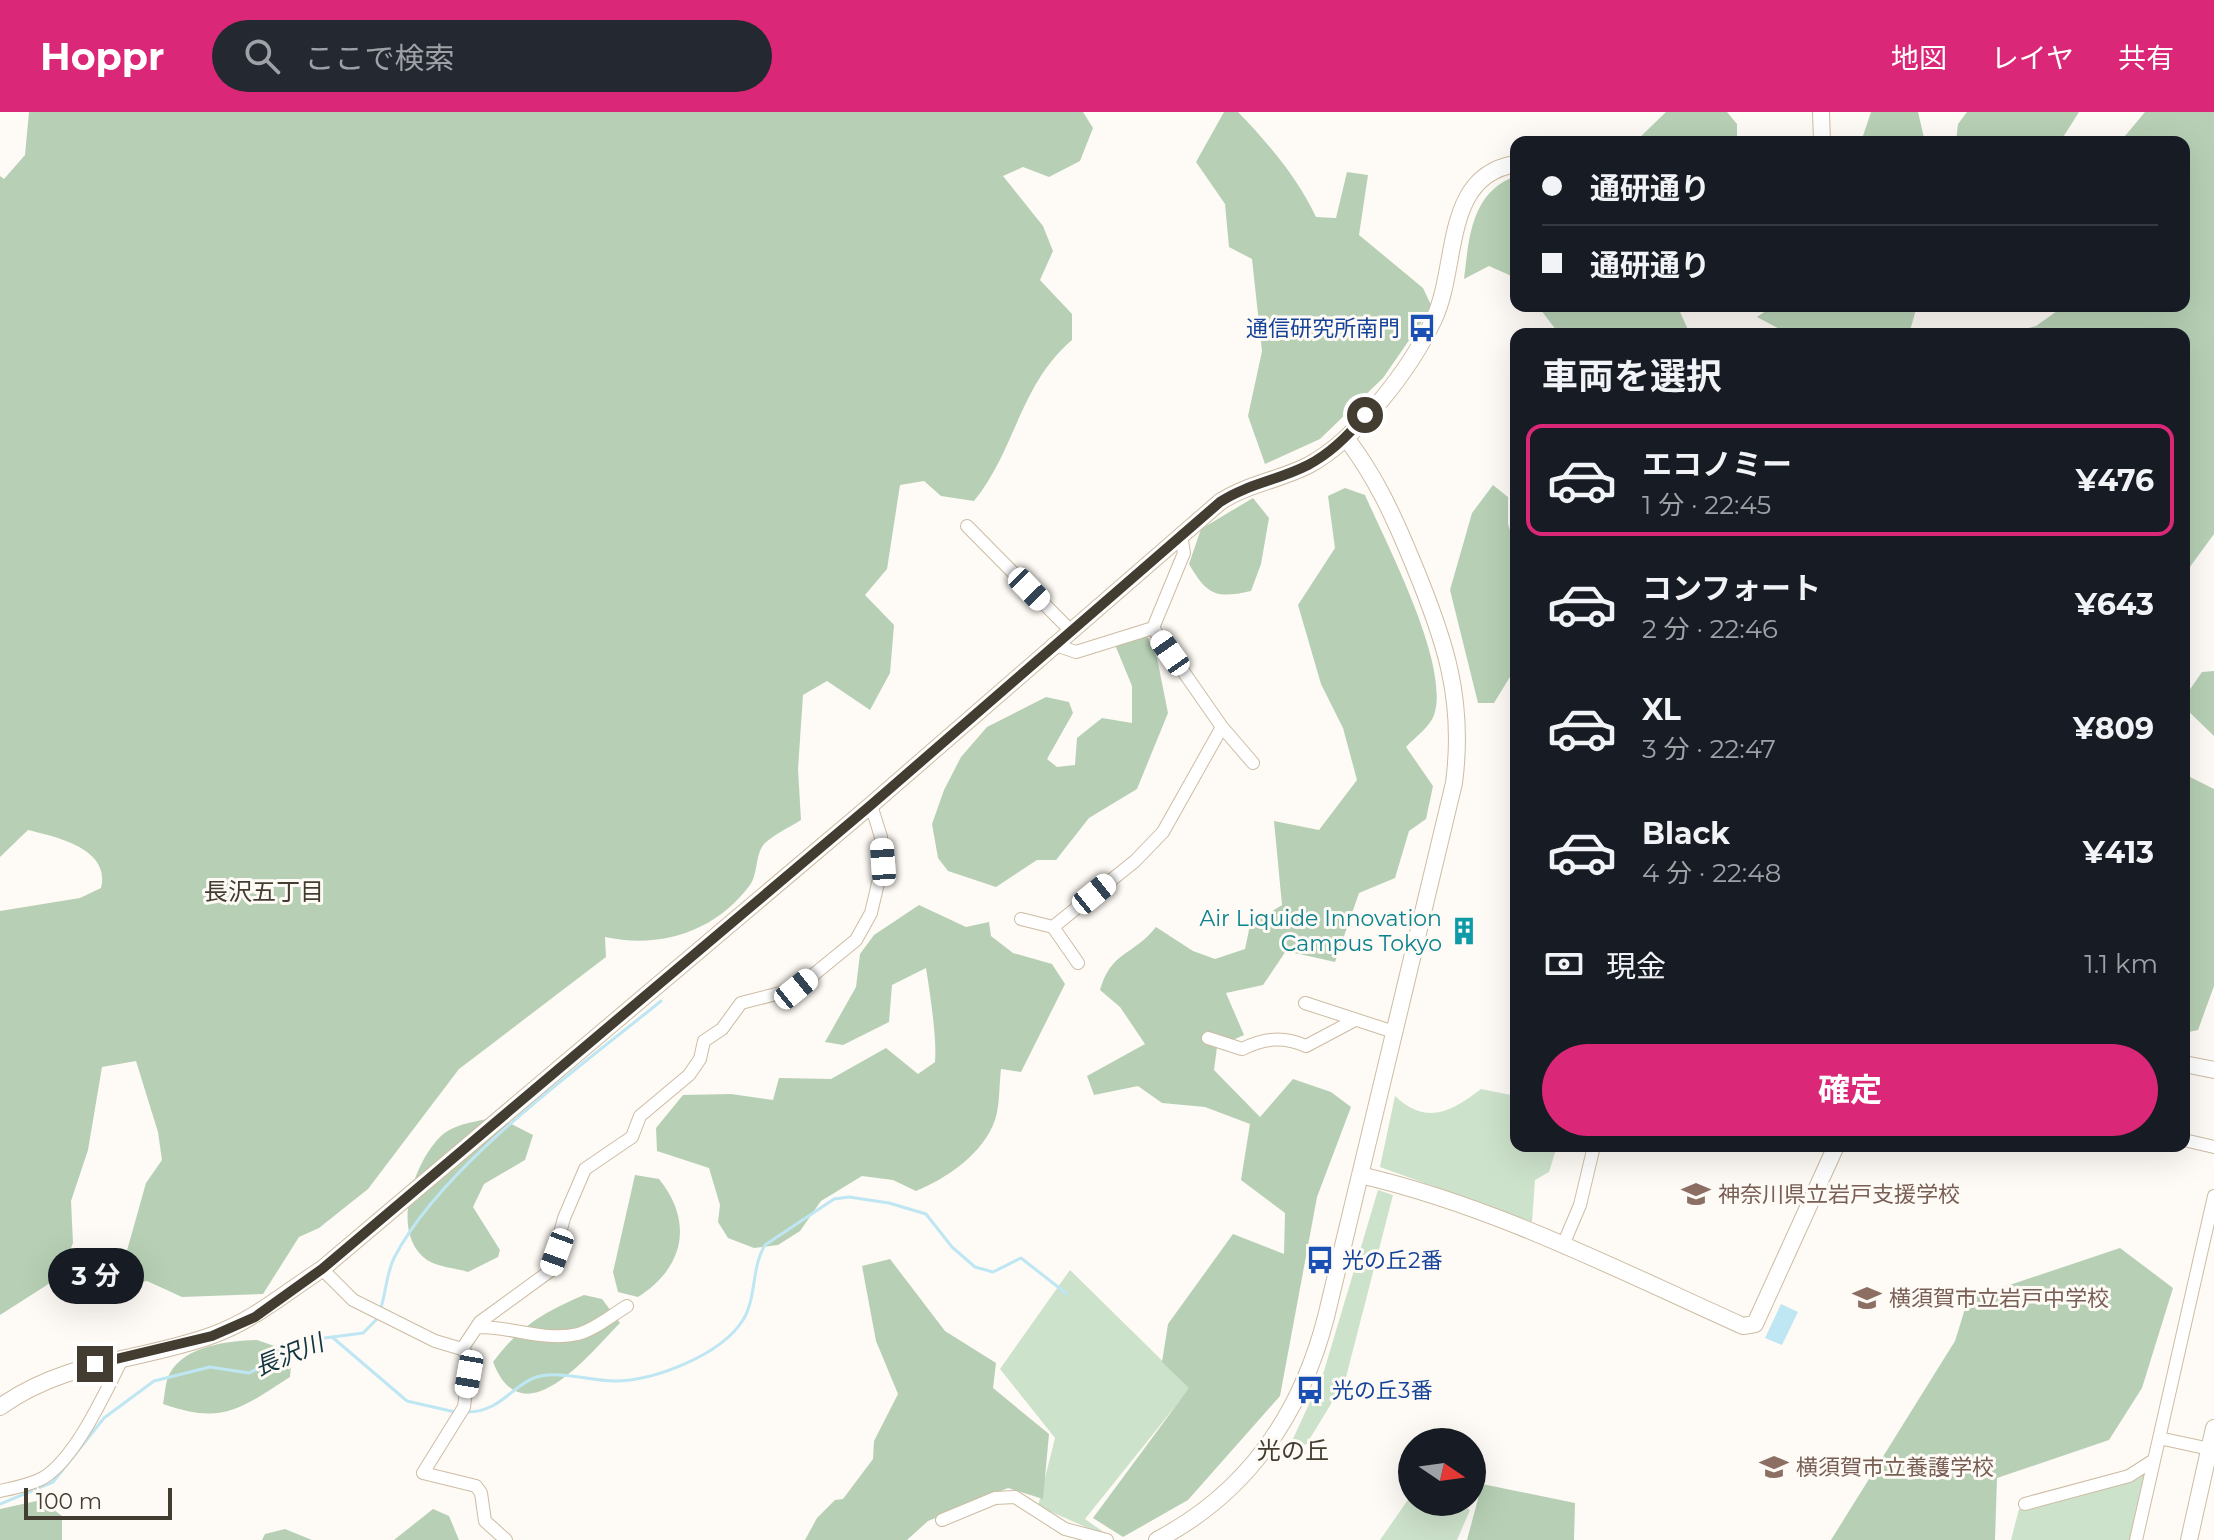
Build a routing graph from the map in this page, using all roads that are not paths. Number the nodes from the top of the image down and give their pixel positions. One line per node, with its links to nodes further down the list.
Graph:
1 (1821, 112): 2 (street)
2 (1822, 136)
3 (1510, 166): 4 (street)
4 (1346, 438): 6 (street); 18 (street)
5 (967, 526): 8 (street)
6 (1181, 535): 7 (street); 8 (street)
7 (1153, 628): 9 (street); 10 (street)
8 (1070, 630): 9 (street)
9 (1053, 644): 12 (street)
10 (1222, 727): 11 (street); 14 (street)
11 (1253, 763)
12 (871, 805): 31 (street); 33 (street)
13 (1021, 919): 14 (street)
14 (1053, 927): 15 (street)
15 (1078, 963)
16 (1305, 1003): 17 (street)
17 (1355, 1020): 18 (street); 19 (street)
18 (1394, 1032): 26 (street)
19 (1208, 1038)
20 (2190, 1065): 21 (street)
21 (2214, 1070)
22 (2190, 1141): 23 (street)
23 (2214, 1147)
24 (1593, 1152): 28 (street)
25 (1833, 1152): 28 (street)
26 (1360, 1175): 28 (street); 46 (street)
27 (2214, 1196): 29 (street)
28 (1563, 1245)
29 (2200, 1259): 30 (street); 38 (street)
30 (2214, 1262)
31 (322, 1269): 34 (street); 35 (street)
32 (627, 1306): 33 (street)
33 (477, 1327): 34 (street)
34 (462, 1349): 44 (street)
35 (123, 1357): 36 (street); 41 (street)
36 (0, 1407)
37 (2214, 1428): 39 (street)
38 (2159, 1438): 39 (street); 40 (street)
39 (2212, 1450): 48 (street)
40 (2154, 1460): 42 (street); 47 (street)
41 (0, 1491)
42 (2025, 1504)
43 (942, 1520): 45 (street)
44 (506, 1540)
45 (1107, 1540)
46 (1157, 1540)
47 (2136, 1540)
48 (2189, 1540)

